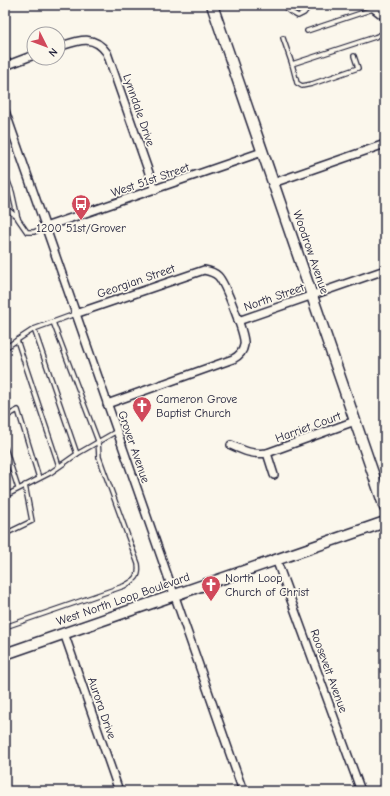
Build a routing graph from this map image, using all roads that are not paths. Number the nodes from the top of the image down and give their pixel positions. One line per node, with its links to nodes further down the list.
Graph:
1 (212, 5): 17 (street, Woodrow Avenue)
2 (284, 5): 3 (lane)
3 (310, 5)
4 (380, 9): 5 (lane)
5 (308, 31)
6 (385, 31): 9 (lane)
7 (283, 38): 13 (lane)
8 (66, 44): 20 (street, Lynndale Drive)
9 (350, 44): 10 (lane); 13 (lane)
10 (352, 50)
11 (354, 56): 13 (lane)
12 (26, 58): 14 (street)
13 (292, 64)
14 (5, 66)
15 (5, 111): 23 (street, Grover Avenue)
16 (385, 144): 19 (street)
17 (262, 152): 19 (street, Woodrow Avenue); 20 (street, West 51st Street)
18 (5, 174): 22 (lane)
19 (273, 183): 25 (street, Woodrow Avenue)
20 (155, 190): 23 (street, West 51st Street)
21 (5, 208): 22 (lane)
22 (18, 219): 23 (lane)
23 (45, 228): 26 (street, Grover Avenue)
24 (385, 270): 25 (street, North Street)
25 (312, 296): 27 (street, North Street); 34 (street, Woodrow Avenue)
26 (75, 314): 27 (street, Georgian Street); 28 (lane); 32 (street, Grover Avenue)
27 (238, 321): 32 (street)
28 (53, 322): 29 (lane); 36 (lane)
29 (34, 328): 30 (lane); 40 (lane)
30 (17, 340): 31 (lane); 41 (lane)
31 (5, 348)
32 (108, 404): 35 (street, Grover Avenue)
33 (5, 417): 43 (lane)
34 (355, 421): 39 (street, Harriet Court); 47 (street, Woodrow Avenue)
35 (117, 431): 36 (lane); 51 (street, Grover Avenue)
36 (98, 441): 40 (lane); 52 (lane)
37 (231, 446): 39 (street, Harriet Court)
38 (5, 448): 45 (lane)
39 (267, 453): 42 (street, Harriet Court)
40 (77, 454): 41 (lane)
41 (59, 466): 43 (lane)
42 (274, 475)
43 (39, 478): 44 (lane)
44 (25, 485): 45 (lane); 49 (lane)
45 (18, 488): 46 (lane)
46 (5, 496)
47 (385, 508)
48 (385, 522): 50 (street, West North Loop Boulevard)
49 (5, 534)
50 (276, 559): 51 (street, West North Loop Boulevard); 57 (street, Roosevelt Avenue)
51 (173, 595): 53 (street, West North Loop Boulevard); 56 (street, Grover Avenue)
52 (5, 627)
53 (64, 633): 54 (street, West North Loop Boulevard); 55 (street, Aurora Drive)
54 (5, 654)
55 (119, 791)
56 (243, 791)
57 (361, 791)

